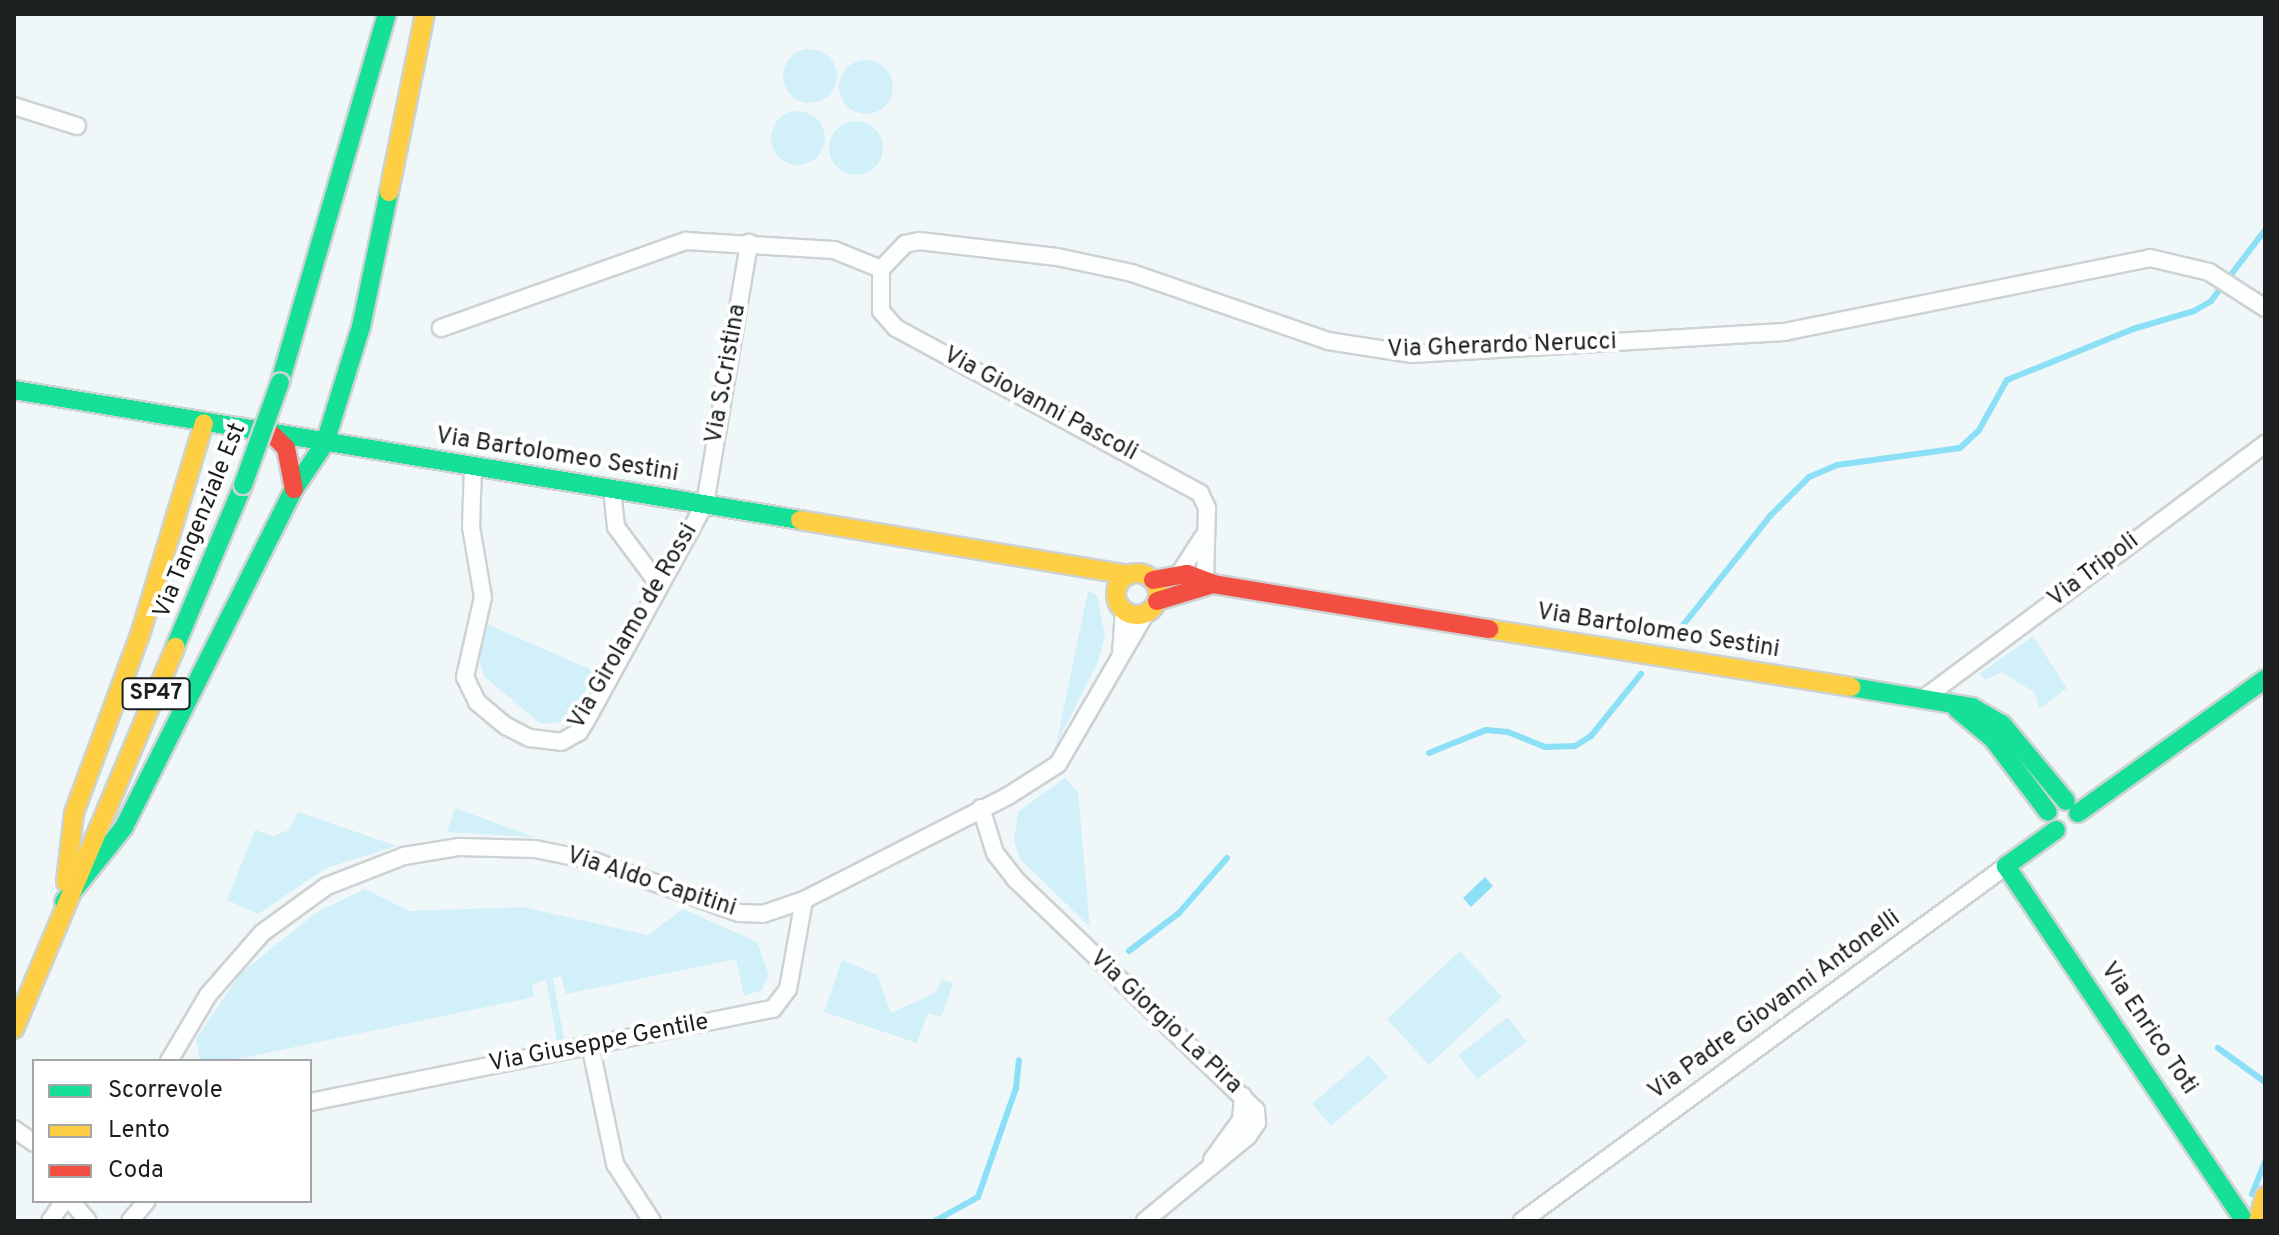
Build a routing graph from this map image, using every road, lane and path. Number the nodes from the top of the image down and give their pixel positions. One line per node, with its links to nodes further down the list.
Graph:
1 (387, 14): 36 (main road, Via Tangenziale Est / SP47, bridge)
2 (425, 14): 12 (main road)
3 (14, 106): 4 (street)
4 (77, 126)
5 (749, 243): 6 (street); 8 (street); 17 (street, Via S.Cristina)
6 (881, 269): 7 (street, Via Gherardo Nerucci); 18 (street, Via Giovanni Pascoli)
7 (2265, 308)
8 (441, 328)
9 (14, 390): 10 (main road, Via Bartolomeo Sestini)
10 (204, 423): 11 (main road, Via Bartolomeo Sestini); 36 (main road)
11 (273, 435): 12 (main road, Via Bartolomeo Sestini); 15 (main road)
12 (325, 443): 14 (main road, Via Bartolomeo Sestini); 15 (main road)
13 (2265, 444): 28 (street, Via Tripoli)
14 (473, 465): 16 (main road, Via Bartolomeo Sestini); 23 (street, Via Girolamo de Rossi)
15 (294, 489): 36 (main road)
16 (612, 489): 17 (main road, Via Bartolomeo Sestini); 23 (street)
17 (705, 504): 22 (main road, Via Bartolomeo Sestini); 23 (street, Via Girolamo de Rossi)
18 (1203, 537): 19 (street); 21 (street, Via Giovanni Pascoli)
19 (1179, 574): 20 (main road); 21 (main road, Via Bartolomeo Sestini)
20 (1153, 580): 22 (main road); 24 (main road)
21 (1209, 581): 24 (main road); 28 (main road, Via Bartolomeo Sestini)
22 (1122, 582): 25 (main road)
23 (659, 585)
24 (1152, 607): 25 (main road); 26 (street, Via Aldo Capitini)
25 (1124, 610): 26 (street, Via Aldo Capitini)
26 (1121, 655): 31 (street, Via Aldo Capitini)
27 (2265, 679): 30 (main road)
28 (1923, 699): 29 (main road, Via Bartolomeo Sestini)
29 (1949, 704): 30 (main road); 32 (main road, Via Bartolomeo Sestini)
30 (2072, 807): 32 (main road); 33 (main road, Via Padre Giovanni Antonelli)
31 (981, 808): 35 (street, Via Aldo Capitini); 49 (street, Via Giorgio La Pira)
32 (2048, 812): 33 (main road, Via Bartolomeo Sestini)
33 (2056, 830): 34 (main road, Via Padre Giovanni Antonelli)
34 (2006, 866): 50 (street, Via Padre Giovanni Antonelli); 51 (main road, Via Enrico Toti)
35 (804, 900): 38 (street, Via Giuseppe Gentile); 39 (street, Via Aldo Capitini)
36 (64, 902): 37 (main road, Via Tangenziale Est / SP47)
37 (14, 1029)
38 (590, 1044): 40 (street, Via Giuseppe Gentile); 48 (street)
39 (170, 1059)
40 (312, 1102)
41 (2265, 1196): 52 (main road)
42 (63, 1203): 45 (street)
43 (73, 1203): 46 (street)
44 (146, 1209): 47 (street)
45 (50, 1221)
46 (88, 1221)
47 (130, 1221)
48 (652, 1221)
49 (1145, 1221)
50 (1522, 1221)
51 (2245, 1221)
52 (2258, 1221)

